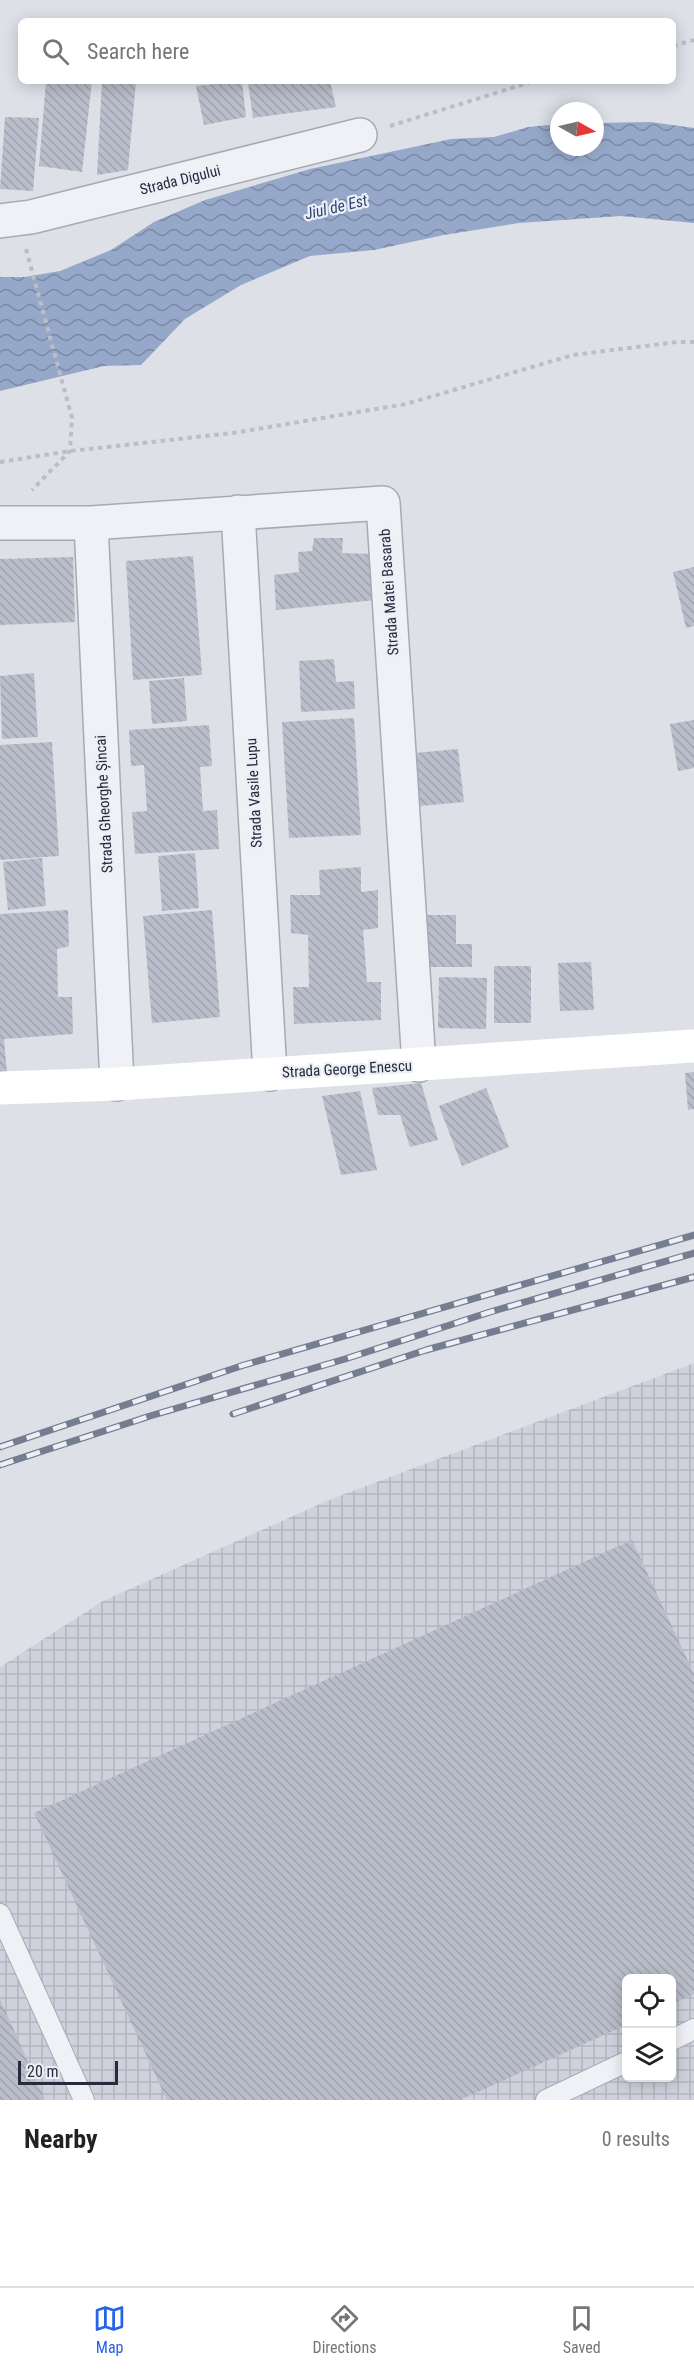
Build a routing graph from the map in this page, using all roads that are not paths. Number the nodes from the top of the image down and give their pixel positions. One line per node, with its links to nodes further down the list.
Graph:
1 (360, 135): 2 (street, Strada Digului)
2 (0, 221)
3 (238, 512): 5 (street, Strada Matei Basarab); 7 (street, Strada Matei Basarab); 8 (street, Strada Vasile Lupu)
4 (0, 523): 5 (street, Strada Matei Basarab)
5 (92, 523): 9 (street, Strada Gheorghe Șincai)
6 (694, 1046): 7 (street, Strada George Enescu)
7 (419, 1065): 8 (street, Strada George Enescu)
8 (270, 1074): 9 (street, Strada George Enescu)
9 (117, 1084): 10 (street, Strada George Enescu)
10 (0, 1088)
11 (0, 1914): 15 (lane)
12 (694, 2030): 13 (lane)
13 (676, 2038)
14 (622, 2064): 16 (lane)
15 (84, 2100)
16 (546, 2100)

